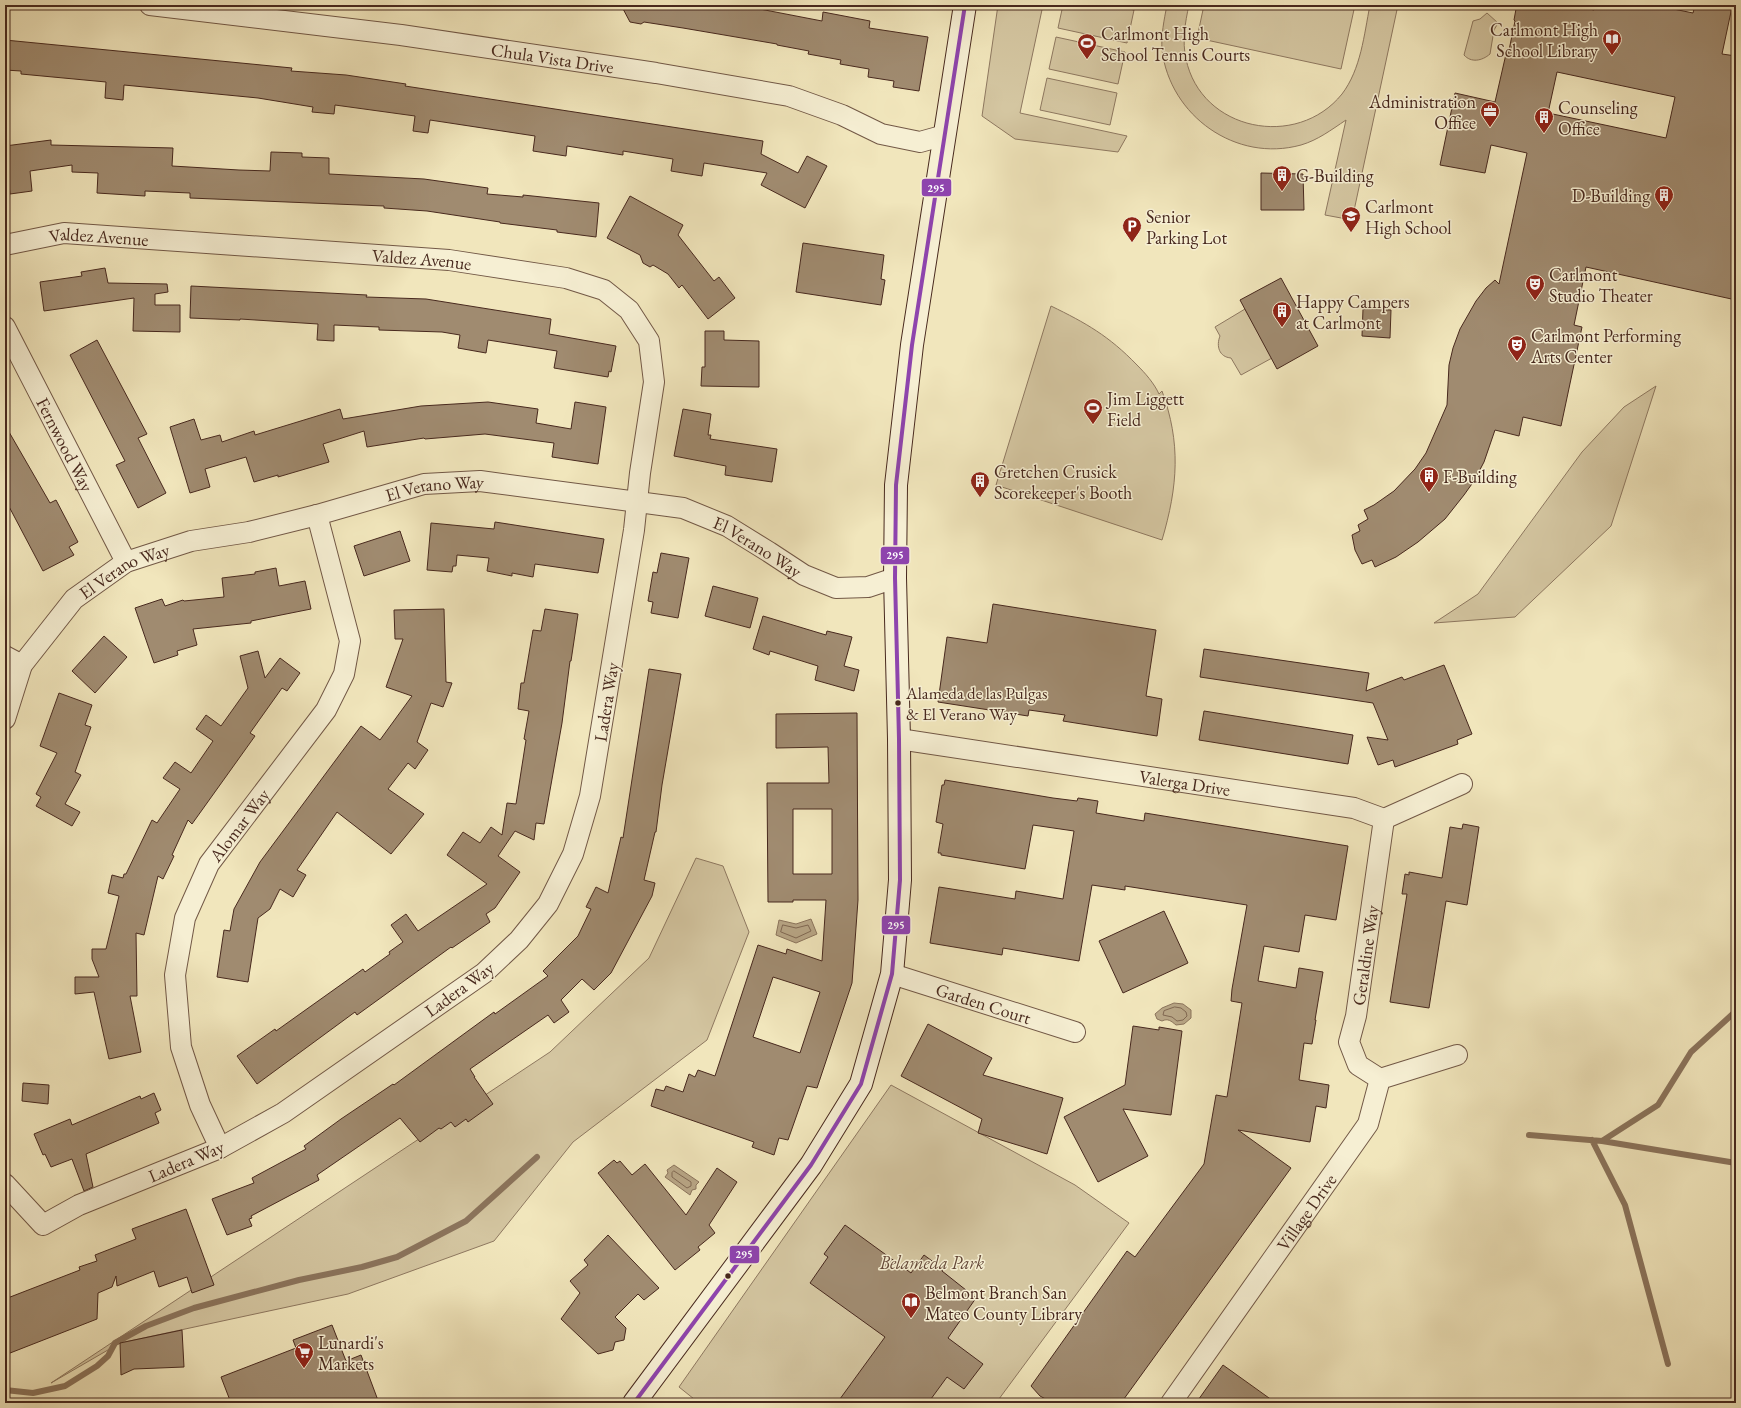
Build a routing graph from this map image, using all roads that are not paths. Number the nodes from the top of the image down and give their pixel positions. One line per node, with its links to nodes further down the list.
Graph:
1 (150, 5): 3 (street, Chula Vista Drive)
2 (966, 5): 3 (main road)
3 (945, 135): 9 (main road)
4 (5, 245): 6 (street, Valdez Avenue)
5 (5, 327): 8 (street, Fernwood Way)
6 (636, 503): 7 (street, El Verano Way); 9 (street, El Verano Way); 19 (street, Ladera Way)
7 (316, 515): 8 (street, El Verano Way); 19 (street, Alomar Way)
8 (126, 562): 10 (street, El Verano Way)
9 (894, 578): 12 (main road)
10 (13, 660): 11 (street)
11 (5, 719)
12 (899, 739): 14 (street, Valerga Drive); 15 (main road)
13 (1462, 784): 14 (street)
14 (1384, 819): 18 (street, Geraldine Way)
15 (892, 974): 16 (street, Garden Court); 21 (main road)
16 (1075, 1032)
17 (1457, 1055): 18 (street)
18 (1380, 1079): 22 (street, Village Drive)
19 (220, 1148): 20 (street, Ladera Way)
20 (5, 1184)
21 (634, 1403)
22 (1172, 1403)

